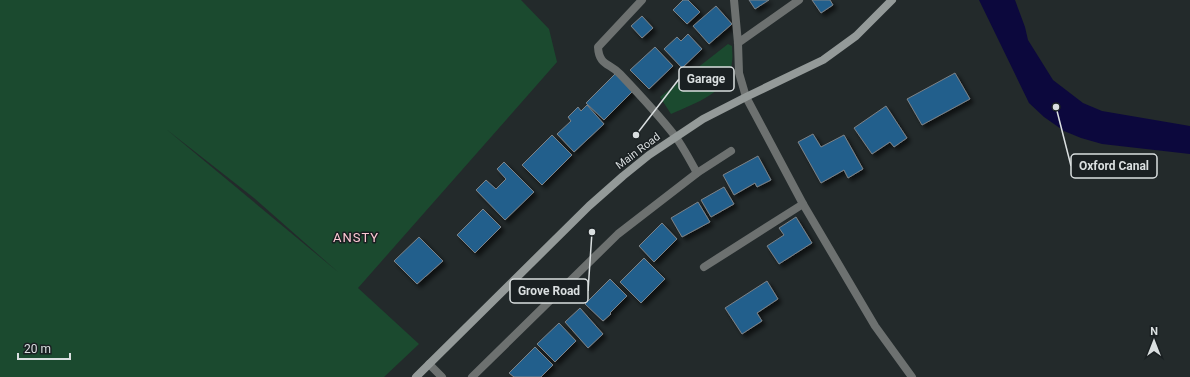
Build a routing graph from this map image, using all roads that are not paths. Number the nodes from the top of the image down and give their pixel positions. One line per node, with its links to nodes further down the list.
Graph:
1 (642, 0): 7 (street)
2 (734, 0): 5 (street)
3 (799, 0): 5 (street)
4 (892, 0): 6 (main road, Main Road)
5 (738, 43): 6 (street)
6 (746, 96): 7 (main road, Main Road); 10 (street)
7 (676, 137): 9 (street); 12 (main road, Main Road)
8 (731, 151): 9 (street)
9 (697, 173): 15 (street)
10 (803, 204): 11 (street); 16 (street)
11 (704, 267)
12 (429, 364): 13 (main road, Main Road); 14 (street)
13 (416, 377)
14 (442, 377)
15 (472, 377)
16 (912, 377)

